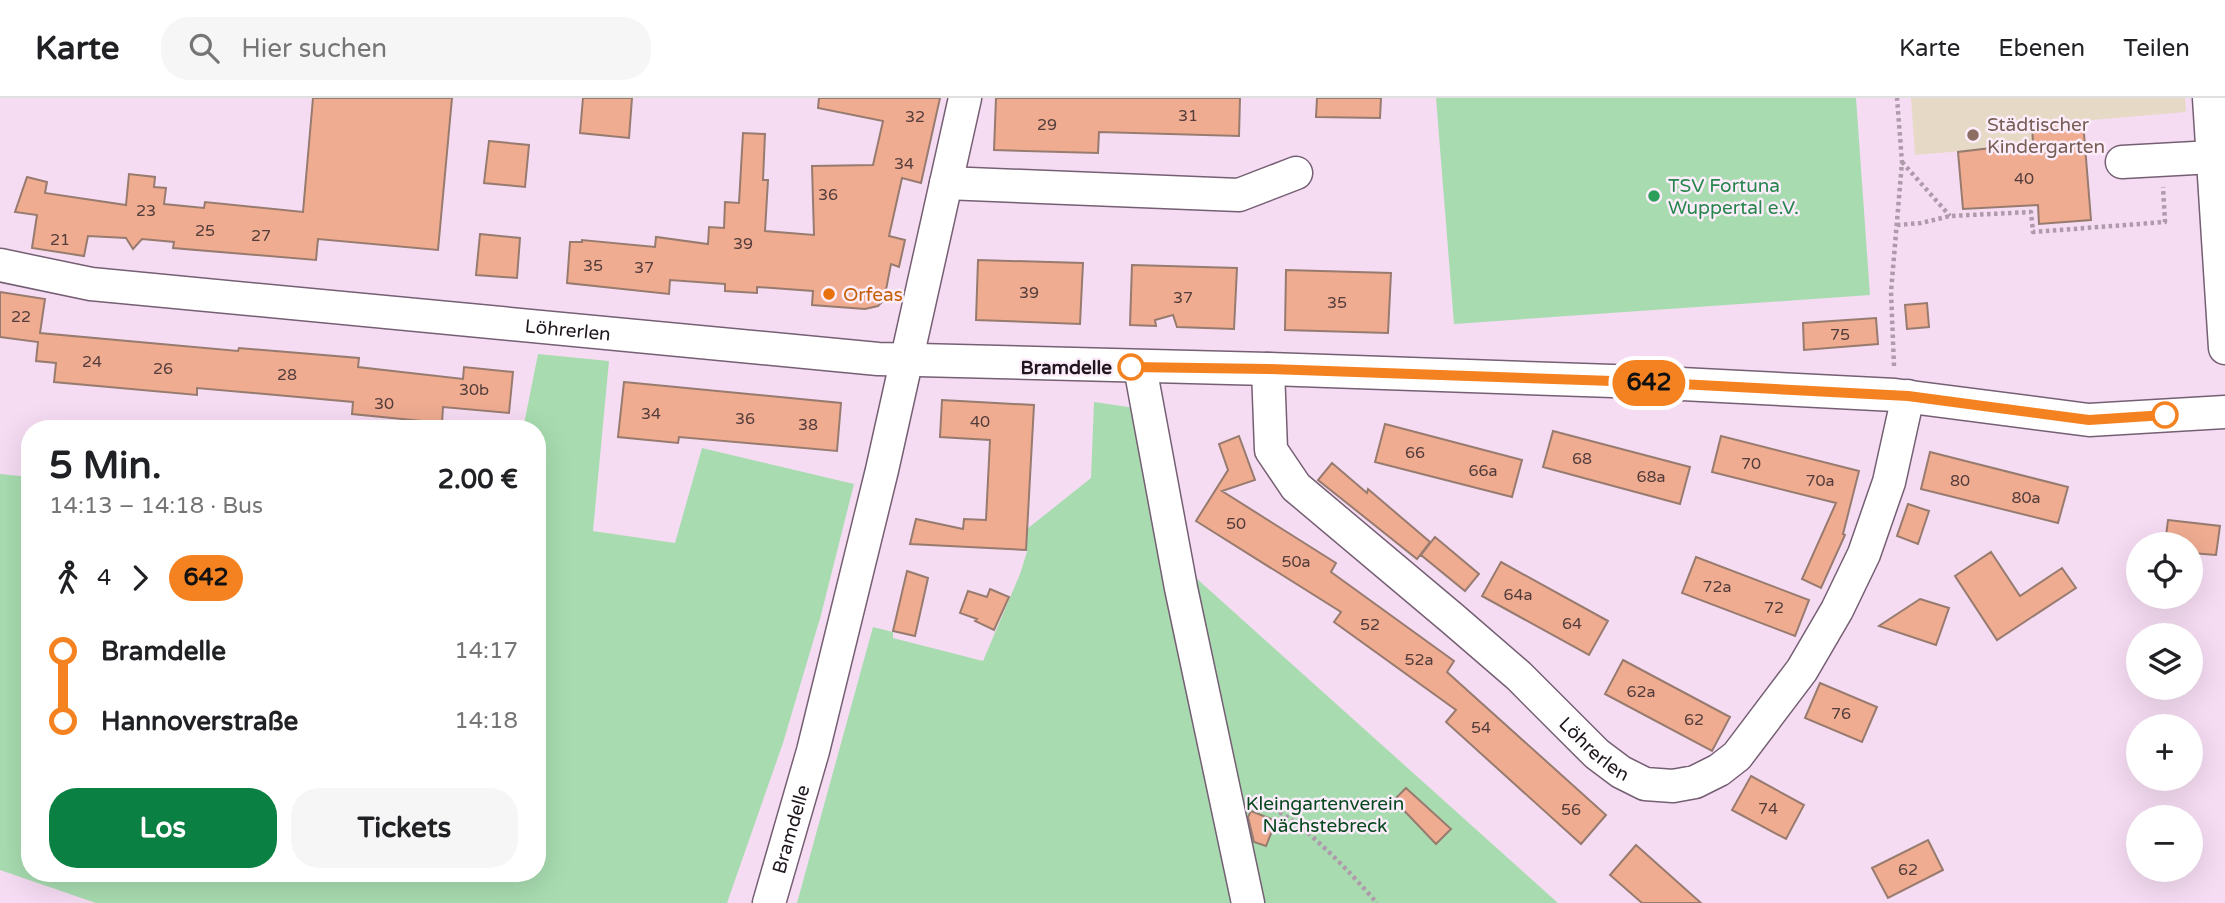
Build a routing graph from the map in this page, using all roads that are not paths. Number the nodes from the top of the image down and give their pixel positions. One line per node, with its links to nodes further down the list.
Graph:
1 (965, 98): 6 (street, Bramdelle)
2 (2209, 98): 3 (street)
3 (2213, 157): 4 (street); 8 (street)
4 (2122, 162)
5 (1296, 173): 6 (street)
6 (946, 183): 9 (street, Bramdelle)
7 (0, 265): 9 (street, Löhrerlen)
8 (2225, 348)
9 (906, 360): 10 (street, Löhrerlen); 14 (street, Bramdelle)
10 (1140, 367): 11 (street, Löhrerlen); 15 (street)
11 (1268, 369): 12 (street, Löhrerlen); 12 (street, Löhrerlen)
12 (1902, 395): 13 (street, Löhrerlen)
13 (2225, 412)
14 (769, 903)
15 (1248, 903)

